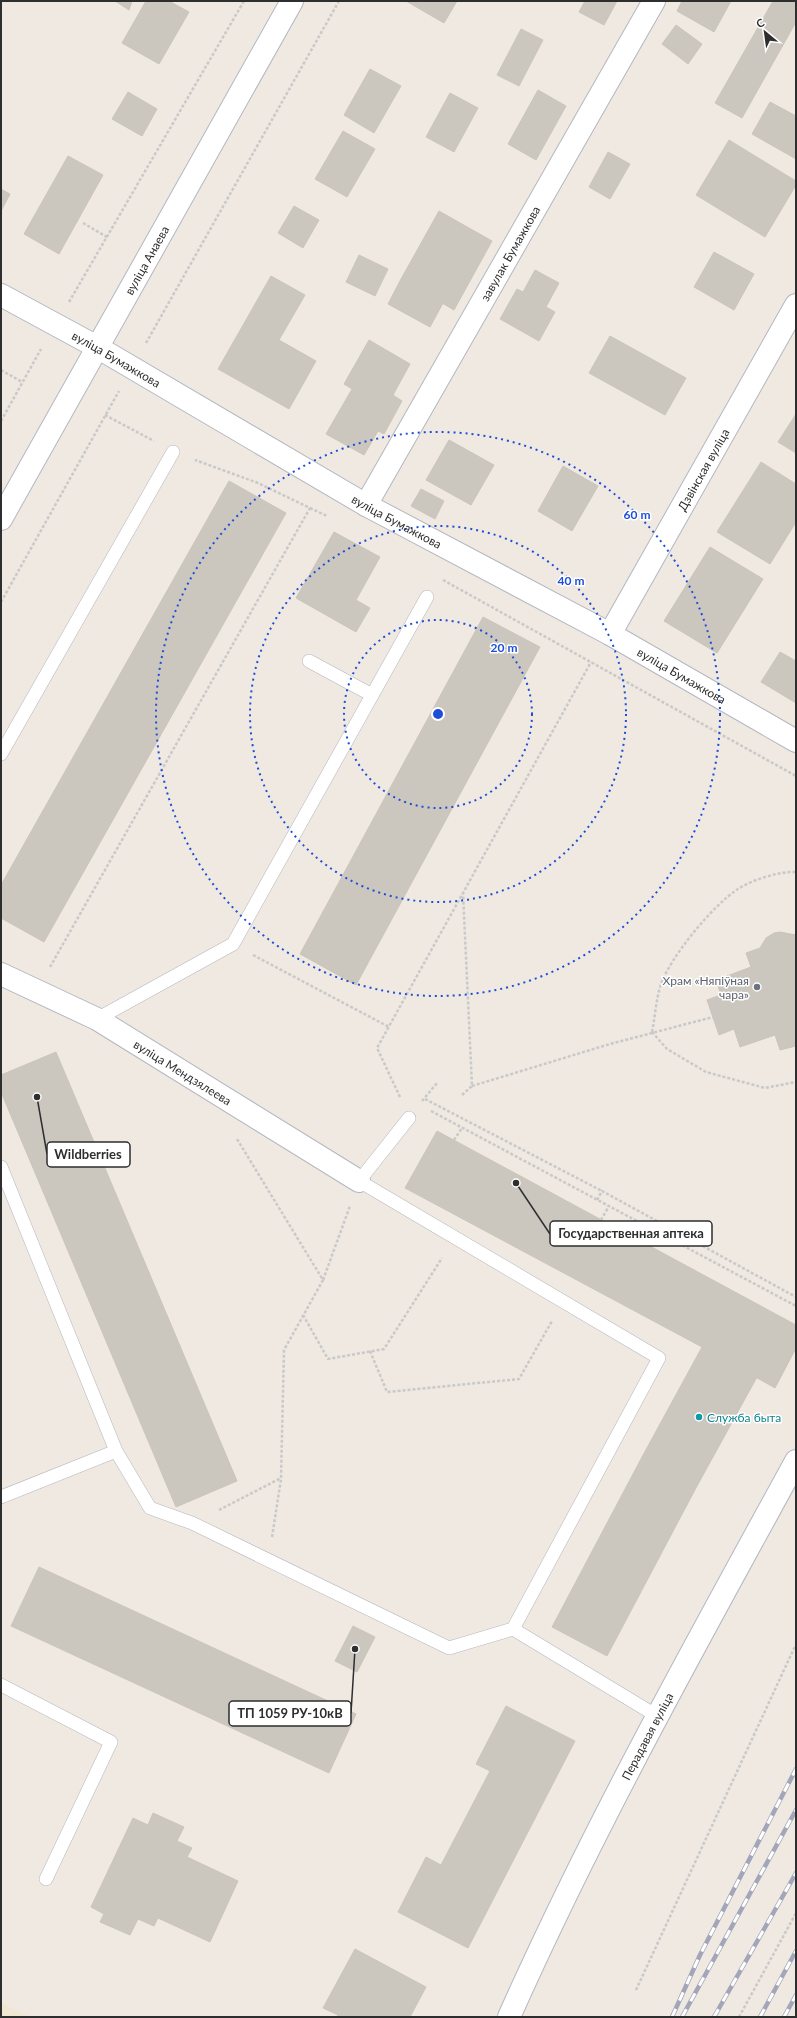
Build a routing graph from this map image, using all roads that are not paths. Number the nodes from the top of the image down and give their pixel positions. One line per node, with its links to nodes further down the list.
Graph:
1 (292, 1): 5 (street, вуліца Анаева)
2 (654, 1): 7 (street, завулак Бумажкова)
3 (1, 295): 5 (street, вуліца Бумажкова)
4 (796, 306): 10 (street, Дзвінская вуліца)
5 (97, 346): 7 (street, вуліца Бумажкова); 8 (street, вуліца Анаева)
6 (173, 452): 14 (lane)
7 (366, 505): 10 (street, вуліца Бумажкова)
8 (1, 519)
9 (427, 598): 12 (lane)
10 (610, 634): 13 (street, вуліца Бумажкова)
11 (309, 661): 12 (lane)
12 (372, 696): 16 (lane)
13 (796, 741)
14 (1, 754)
15 (1, 974): 16 (street, вуліца Мендзялеева)
16 (97, 1019): 19 (street, вуліца Мендзялеева)
17 (409, 1118): 19 (lane)
18 (1, 1167): 20 (lane)
19 (359, 1181): 23 (lane)
20 (116, 1451): 22 (lane); 23 (lane)
21 (796, 1461): 25 (street, Перадавая вуліца)
22 (1, 1497)
23 (513, 1629): 25 (lane)
24 (1, 1686): 26 (lane)
25 (657, 1716): 27 (street, Перадавая вуліца)
26 (46, 1879)
27 (509, 2017)

